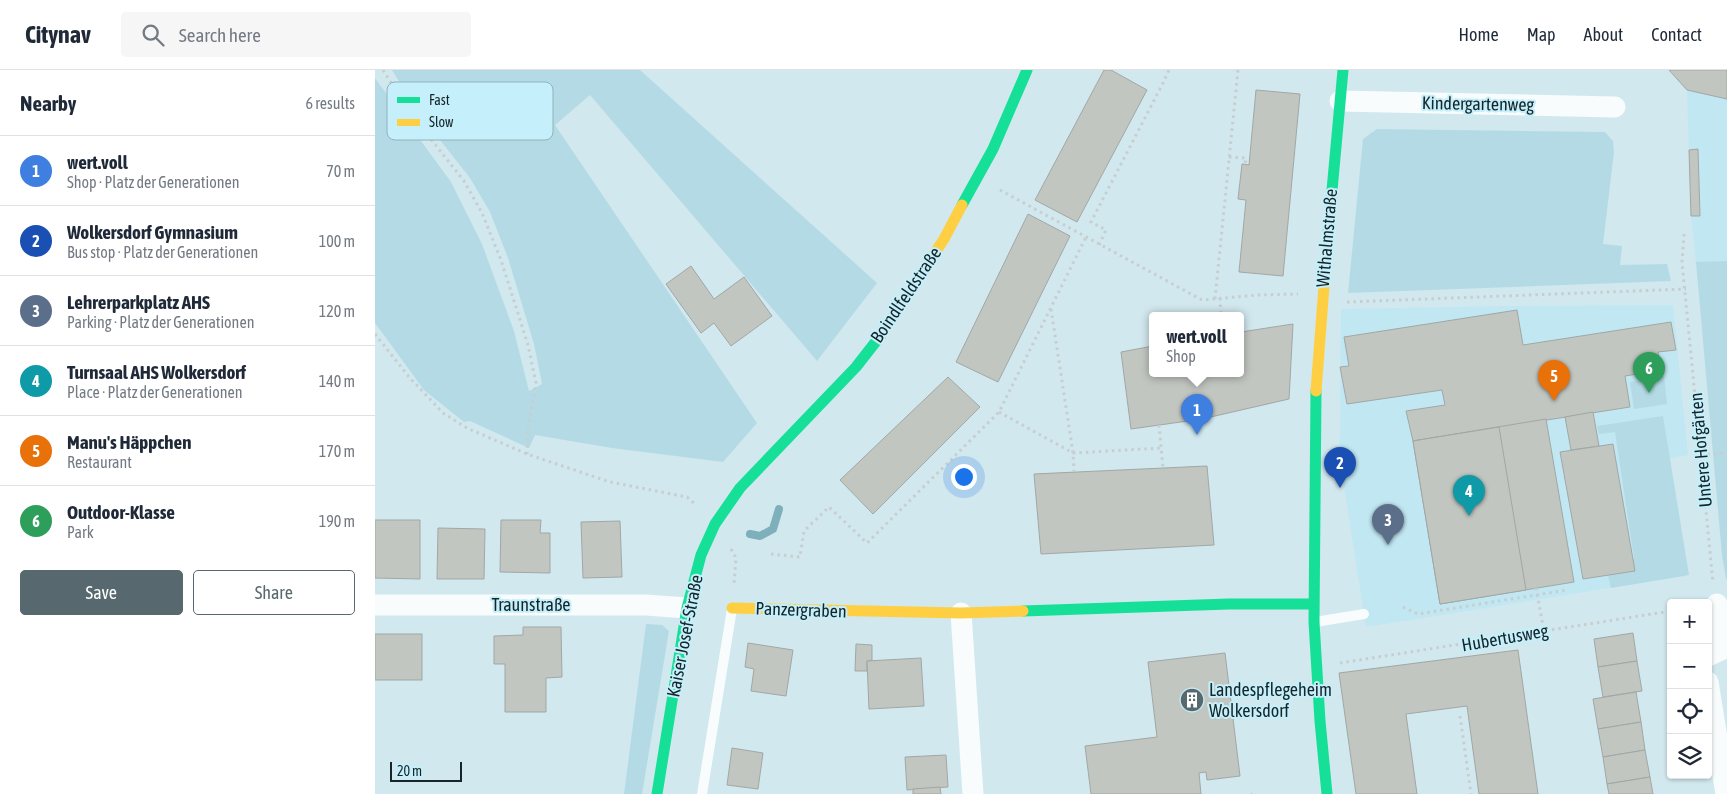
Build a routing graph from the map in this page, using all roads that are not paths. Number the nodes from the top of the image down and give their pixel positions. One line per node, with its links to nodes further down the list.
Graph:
1 (1027, 70): 5 (street, Boindlfeldstraße)
2 (1343, 70): 3 (street, Withalmstraße)
3 (1340, 101): 4 (street, Kindergartenweg); 6 (street, Withalmstraße)
4 (1615, 107)
5 (739, 488): 9 (street, Kaiser Josef-Straße)
6 (1313, 604): 11 (street, Panzergraben); 13 (street, Withalmstraße)
7 (1717, 604): 14 (street)
8 (375, 605): 9 (street, Traunstraße)
9 (687, 608): 17 (street, Kaiser Josef-Straße)
10 (732, 608): 11 (street, Panzergraben); 18 (lane)
11 (961, 613): 19 (street)
12 (1364, 614): 13 (lane)
13 (1314, 622): 16 (street, Withalmstraße)
14 (1712, 654)
15 (1709, 689): 20 (street)
16 (1326, 788)
17 (657, 794)
18 (702, 794)
19 (973, 794)
20 (1726, 794)

